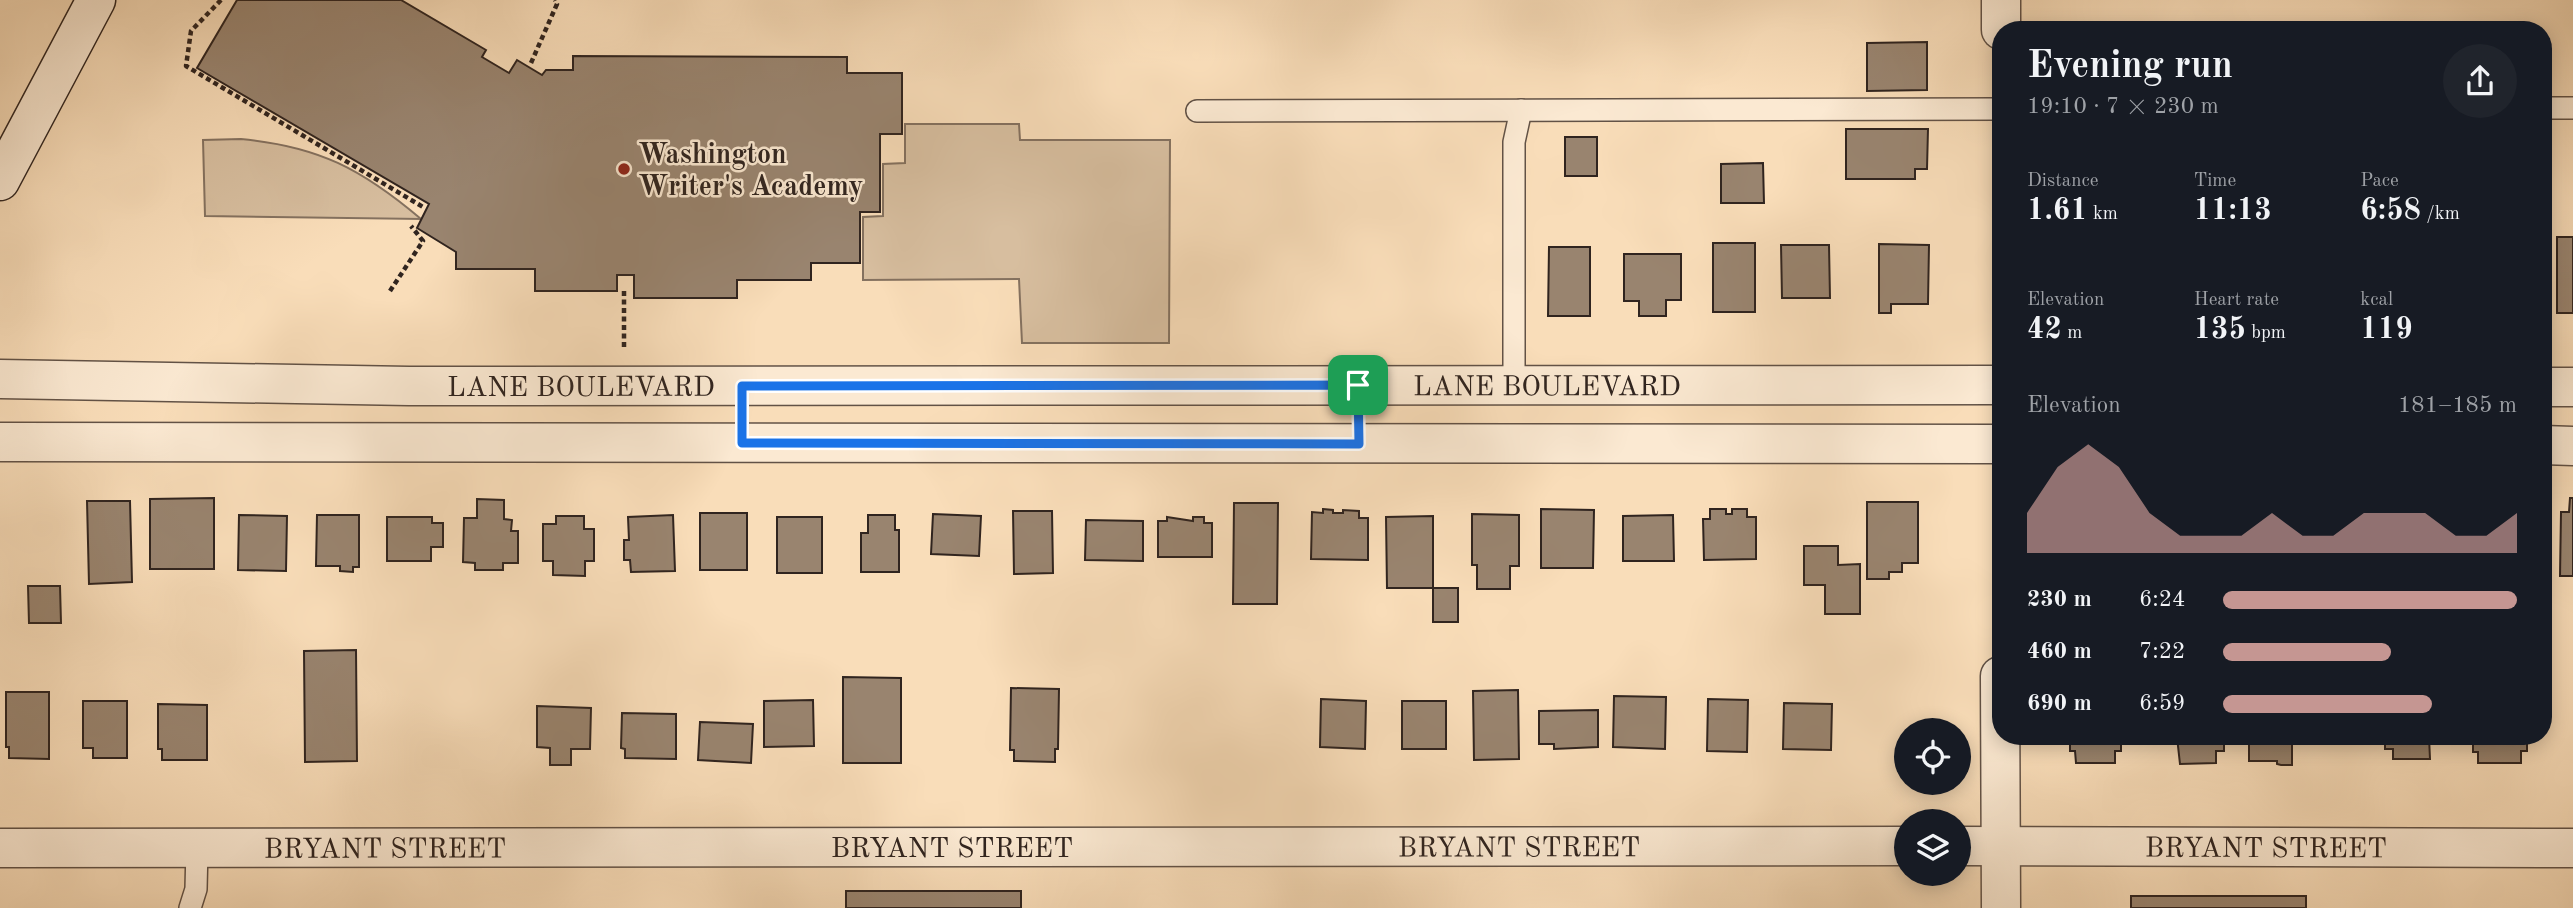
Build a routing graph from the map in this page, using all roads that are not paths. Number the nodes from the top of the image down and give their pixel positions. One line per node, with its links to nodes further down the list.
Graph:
1 (96, 0): 9 (street)
2 (2001, 0): 3 (street)
3 (2001, 21)
4 (2552, 108): 5 (lane)
5 (2573, 108)
6 (1992, 109): 7 (lane)
7 (1521, 110): 8 (lane); 12 (lane)
8 (1197, 111)
9 (0, 181)
10 (0, 379): 14 (street, LANE BOULEVARD)
11 (1358, 385): 12 (street, LANE BOULEVARD); 14 (street, LANE BOULEVARD); 19 (street)
12 (1514, 385): 13 (street, LANE BOULEVARD)
13 (1992, 385)
14 (742, 386): 18 (street)
15 (2552, 387): 16 (street)
16 (2573, 387)
17 (0, 442): 18 (street, LANE BOULEVARD)
18 (742, 443): 19 (street, LANE BOULEVARD)
19 (1359, 444): 20 (street, LANE BOULEVARD)
20 (1992, 444)
21 (2552, 445): 22 (street)
22 (2573, 446)
23 (2000, 745): 26 (street)
24 (1894, 846): 28 (street, BRYANT STREET)
25 (1971, 846): 26 (street, BRYANT STREET)
26 (2001, 846): 29 (street, BRYANT STREET); 31 (street)
27 (0, 848): 28 (street, BRYANT STREET)
28 (197, 848): 30 (lane)
29 (2573, 848)
30 (190, 908)
31 (2001, 908)

